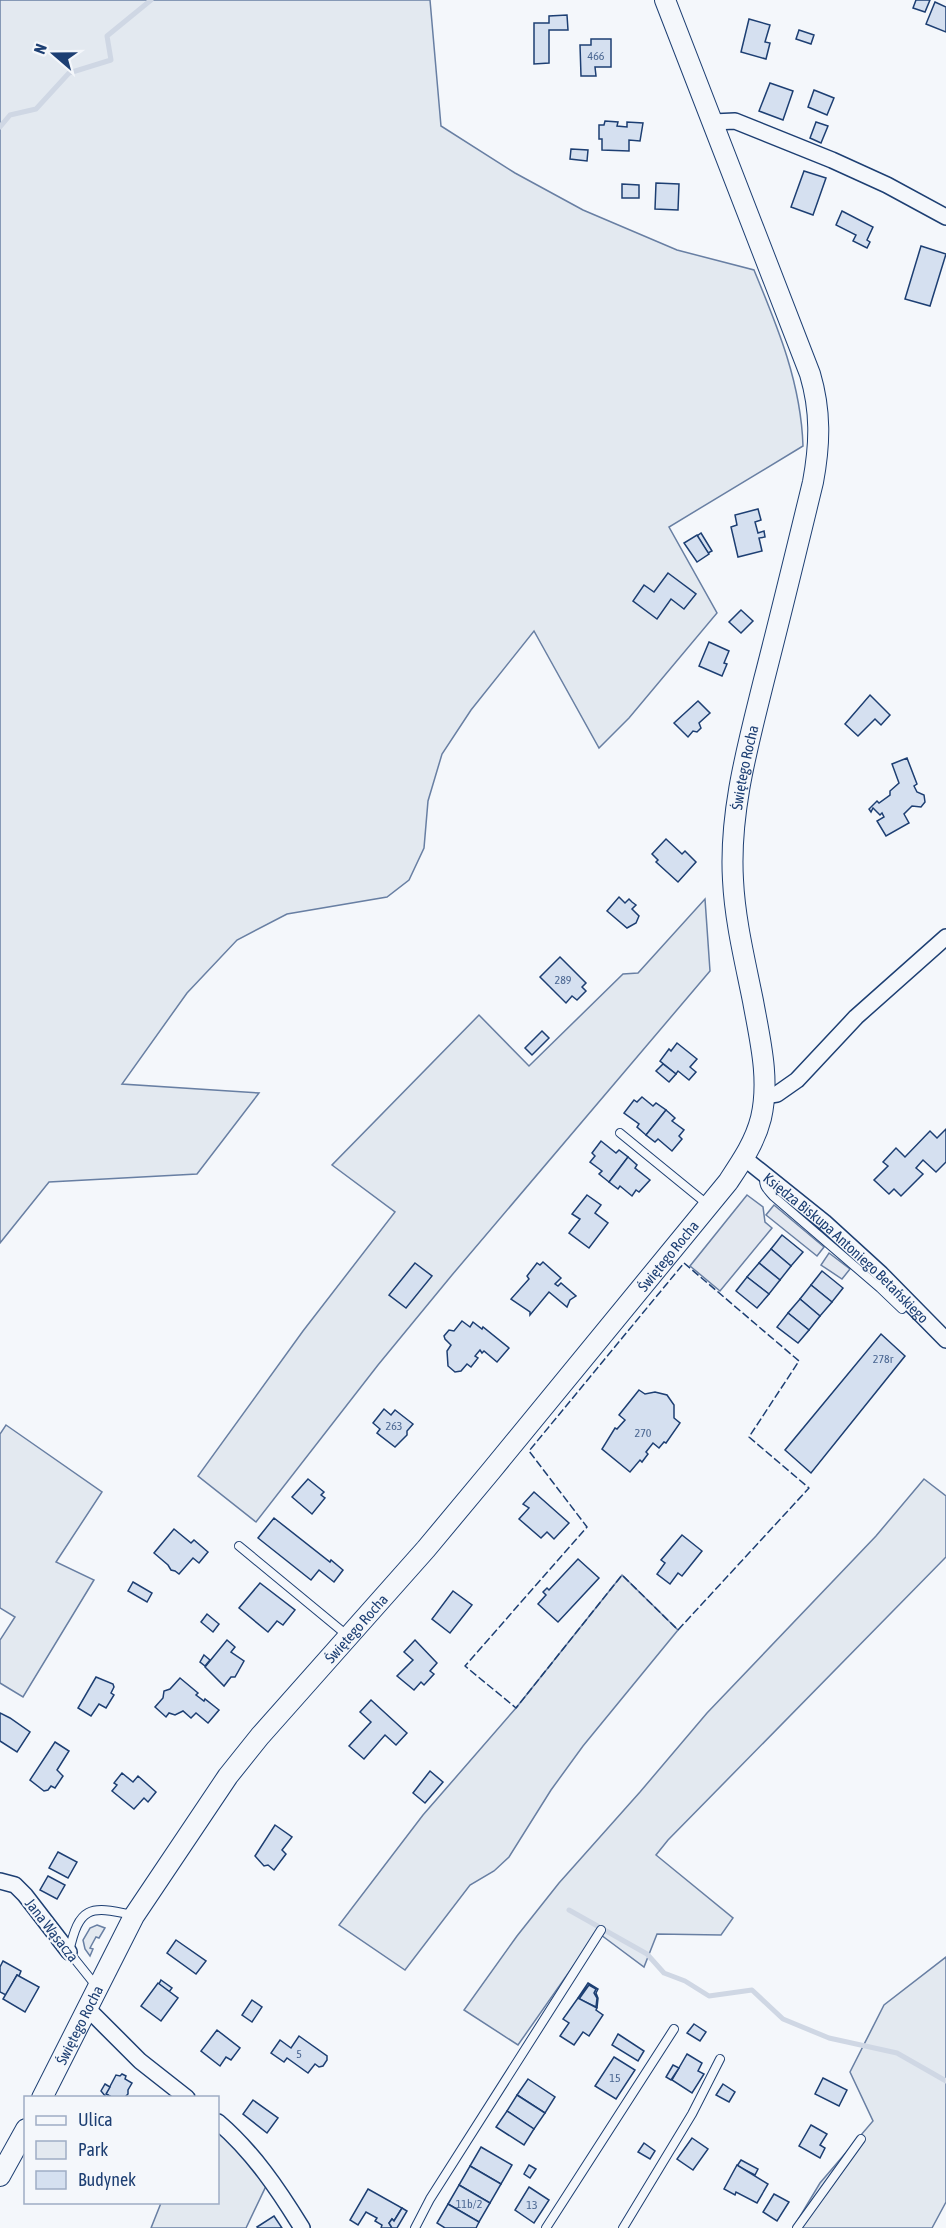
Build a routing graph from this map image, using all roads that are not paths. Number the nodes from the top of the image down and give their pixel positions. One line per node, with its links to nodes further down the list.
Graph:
1 (665, 0): 2 (street, Świętego Rocha)
2 (713, 122): 3 (street); 5 (street, Świętego Rocha)
3 (946, 217)
4 (946, 937): 5 (street)
5 (764, 1096): 7 (street, Świętego Rocha)
6 (620, 1133): 9 (lane)
7 (744, 1158): 8 (street, Księdza Biskupa Antoniego Betańskiego); 9 (street, Świętego Rocha)
8 (766, 1175): 10 (lane); 11 (street, Księdza Biskupa Antoniego Betańskiego)
9 (709, 1205): 13 (street, Świętego Rocha)
10 (902, 1310)
11 (946, 1340)
12 (240, 1546): 13 (lane)
13 (348, 1636): 15 (street, Świętego Rocha)
14 (0, 1881): 17 (street, Jana Wąsacza)
15 (134, 1916): 17 (lane); 18 (street, Świętego Rocha)
16 (601, 1930): 29 (lane)
17 (69, 1952): 18 (lane, Jana Wąsacza)
18 (99, 1988): 19 (street, Świętego Rocha)
19 (88, 2009): 22 (street, Świętego Rocha); 23 (street)
20 (674, 2029): 30 (lane)
21 (720, 2059): 31 (lane)
22 (43, 2096)
23 (186, 2096)
24 (219, 2123): 28 (street)
25 (24, 2133): 27 (street)
26 (861, 2139): 32 (lane)
27 (0, 2176)
28 (302, 2228)
29 (415, 2228)
30 (546, 2228)
31 (623, 2228)
32 (797, 2228)

